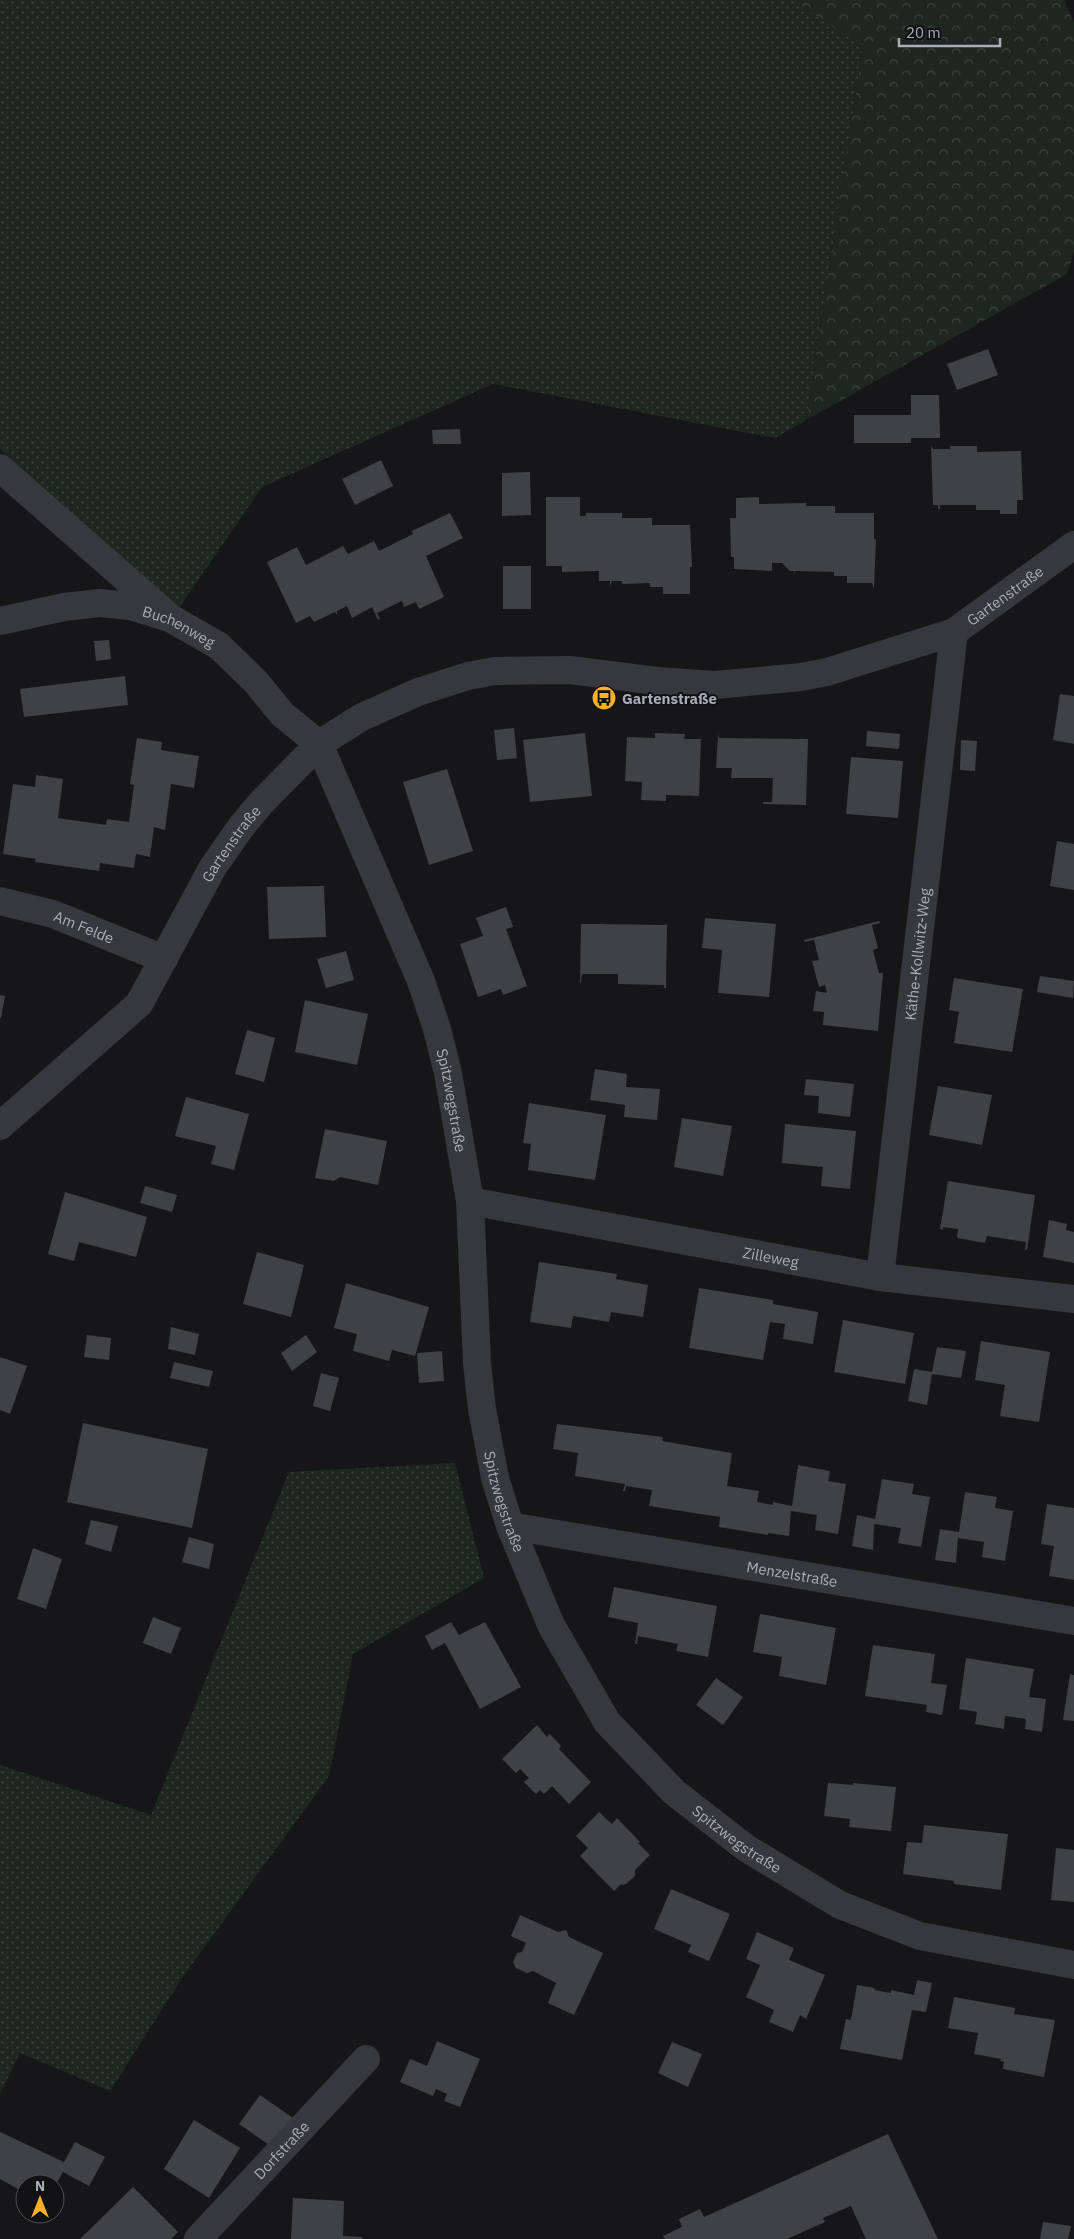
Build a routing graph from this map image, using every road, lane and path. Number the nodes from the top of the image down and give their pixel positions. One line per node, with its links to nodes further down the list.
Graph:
1 (0, 468): 3 (street)
2 (1074, 545): 5 (street, Gartenstraße)
3 (172, 619): 4 (street, Buchenweg); 6 (street, Buchenweg)
4 (0, 621)
5 (954, 632): 6 (street, Gartenstraße); 11 (street, Käthe-Kollwitz-Weg)
6 (319, 744): 8 (street, Gartenstraße); 10 (street, Spitzwegstraße)
7 (0, 901): 8 (street, Am Felde)
8 (164, 959): 9 (street, Gartenstraße)
9 (0, 1126)
10 (470, 1201): 11 (street, Zilleweg); 13 (street, Spitzwegstraße)
11 (880, 1277): 12 (street, Zilleweg)
12 (1074, 1300)
13 (510, 1526): 14 (street, Menzelstraße); 15 (street, Spitzwegstraße)
14 (1074, 1621)
15 (1074, 1965)
16 (366, 2059): 17 (street, Dorfstraße)
17 (198, 2239)

